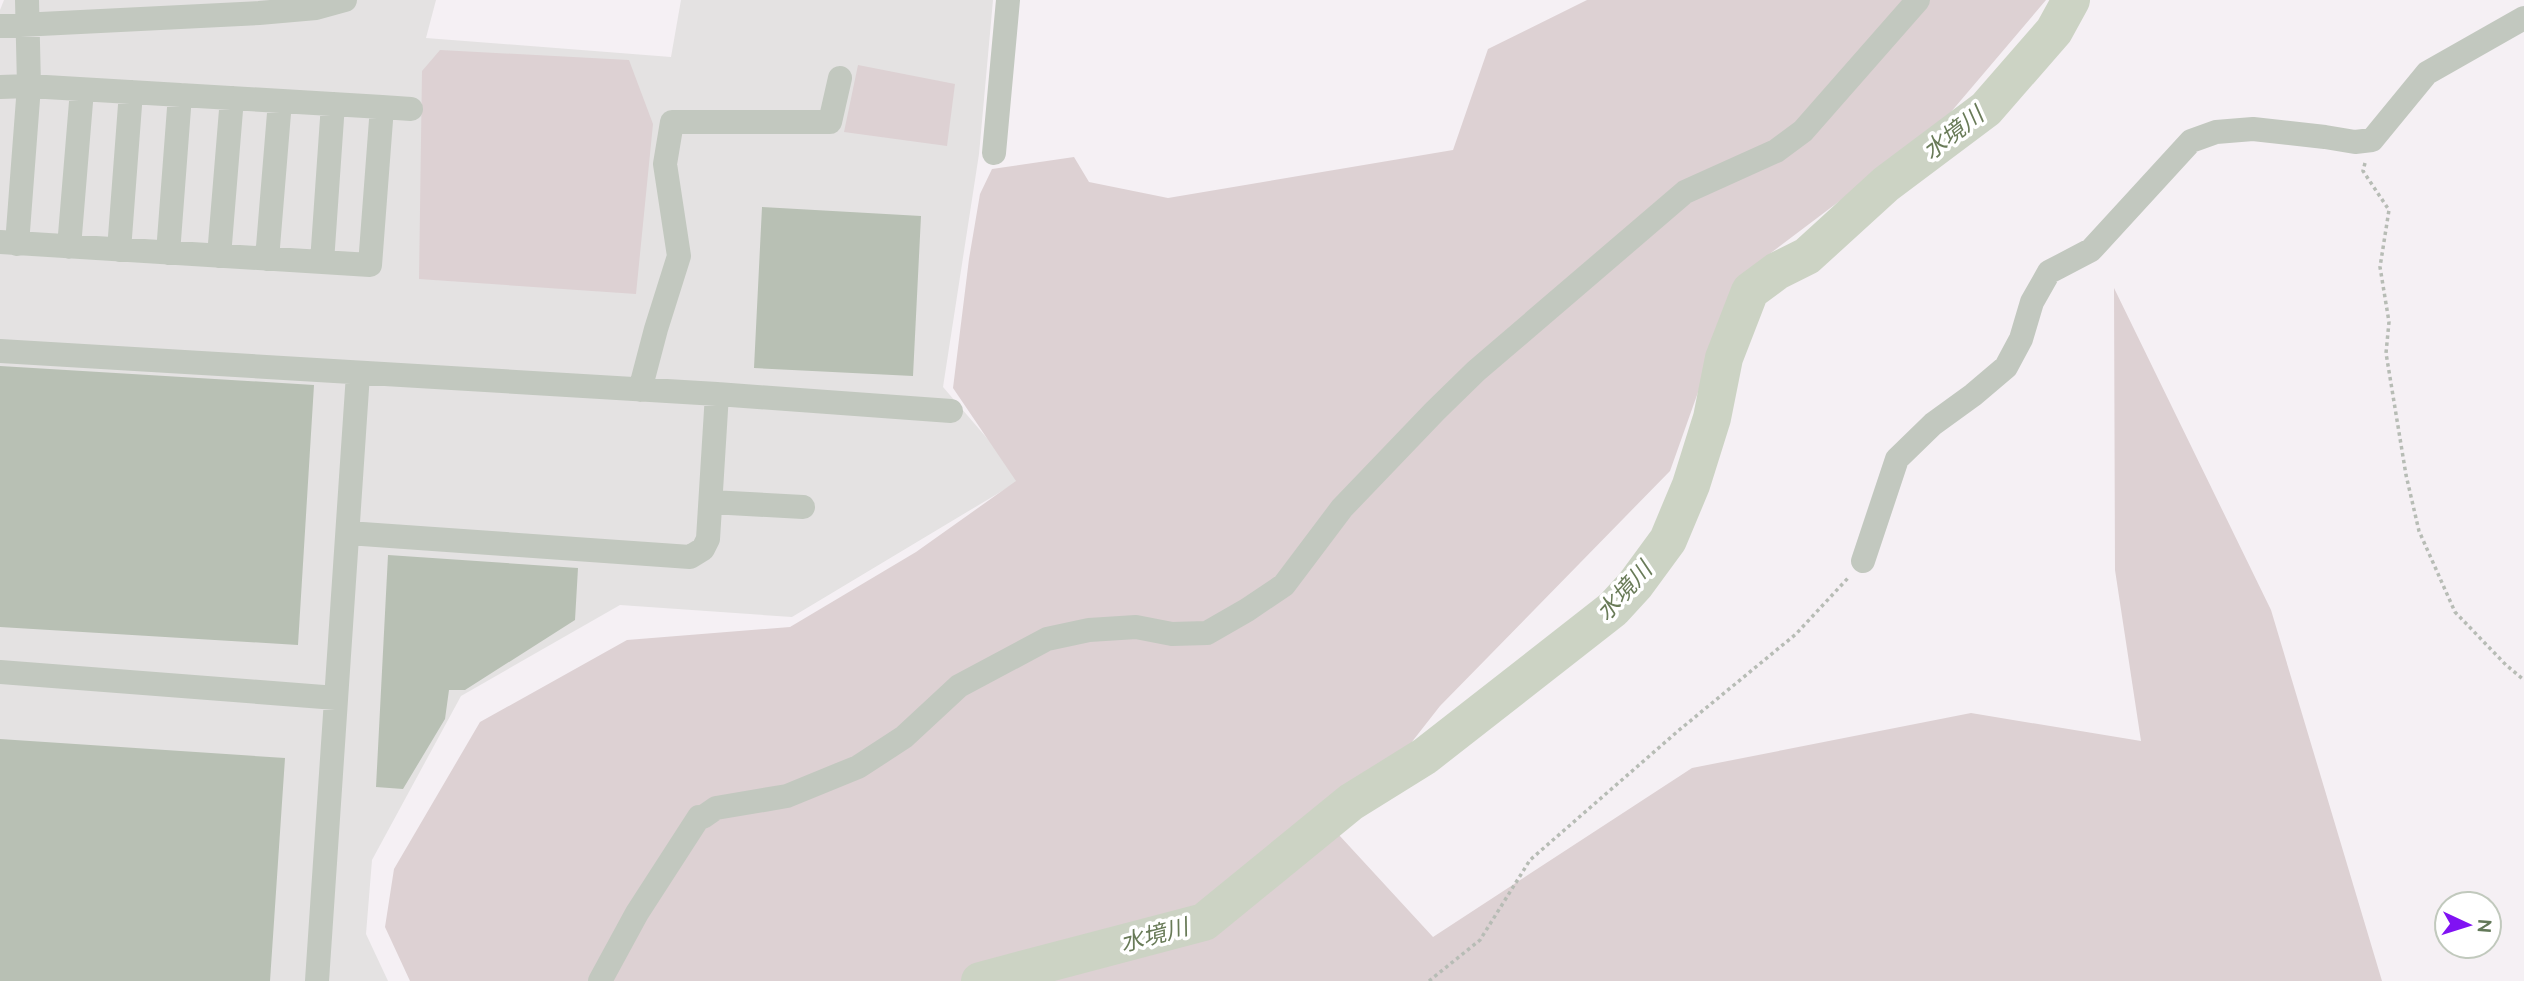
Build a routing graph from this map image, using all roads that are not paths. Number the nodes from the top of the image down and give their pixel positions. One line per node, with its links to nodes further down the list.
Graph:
1 (345, 0): 4 (street)
2 (1008, 0): 18 (street)
3 (1918, 0): 38 (street)
4 (28, 12): 6 (street); 8 (street)
5 (2524, 18): 34 (street)
6 (0, 26)
7 (840, 78): 28 (street)
8 (29, 86): 9 (street); 10 (street); 19 (street)
9 (0, 87)
10 (82, 90): 11 (street); 20 (street)
11 (131, 92): 12 (street); 21 (street)
12 (180, 95): 13 (street); 22 (street)
13 (232, 98): 14 (street); 23 (street)
14 (280, 101): 15 (street); 24 (street)
15 (333, 104): 16 (street); 25 (street)
16 (382, 107): 17 (street); 25 (street)
17 (411, 109)
18 (994, 153)
19 (9, 243): 20 (street)
20 (69, 247): 21 (street)
21 (119, 250): 22 (street)
22 (168, 253): 23 (street)
23 (219, 256): 24 (street)
24 (267, 259): 25 (street)
25 (321, 262)
26 (0, 351): 27 (street)
27 (358, 374): 28 (street); 33 (street)
28 (640, 390): 29 (street)
29 (717, 394): 30 (street); 31 (street)
30 (951, 411)
31 (711, 502): 32 (street); 33 (street)
32 (803, 507)
33 (348, 533): 36 (street)
34 (1863, 561)
35 (0, 673): 36 (street)
36 (337, 698): 37 (street)
37 (317, 981)
38 (600, 981)

